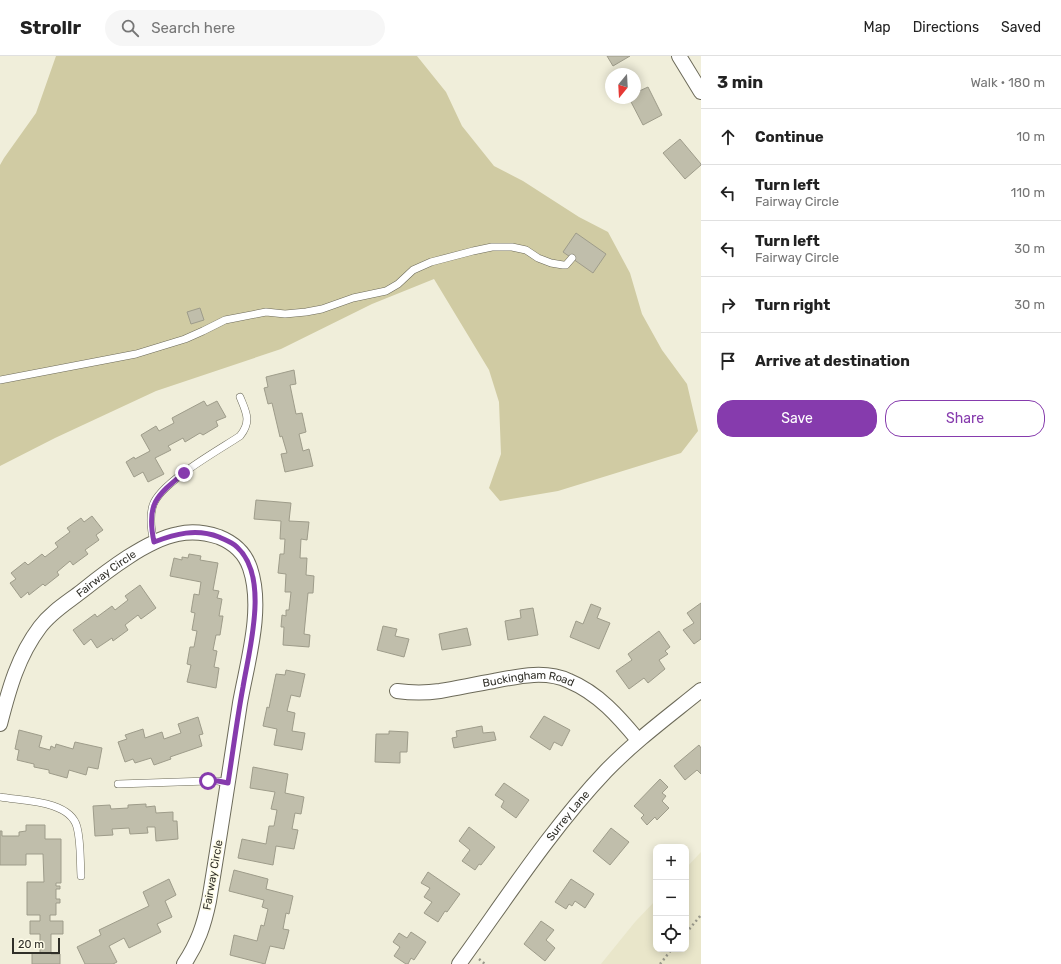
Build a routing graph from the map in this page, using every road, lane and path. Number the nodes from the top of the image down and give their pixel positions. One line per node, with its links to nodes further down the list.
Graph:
1 (679, 56): 2 (street)
2 (701, 92)
3 (572, 258): 4 (lane)
4 (0, 380)
5 (240, 397): 6 (lane)
6 (154, 542): 9 (street, Fairway Circle); 11 (street, Fairway Circle)
7 (701, 690): 10 (street, Surrey Lane)
8 (397, 691): 10 (street, Buckingham Road)
9 (0, 724)
10 (638, 740): 19 (street, Surrey Lane)
11 (228, 783): 12 (lane); 18 (street, Fairway Circle)
12 (118, 784)
13 (0, 797): 14 (lane)
14 (81, 876)
15 (701, 915): 16 (path)
16 (689, 929)
17 (670, 952): 20 (path)
18 (184, 964)
19 (459, 964)
20 (660, 964)

